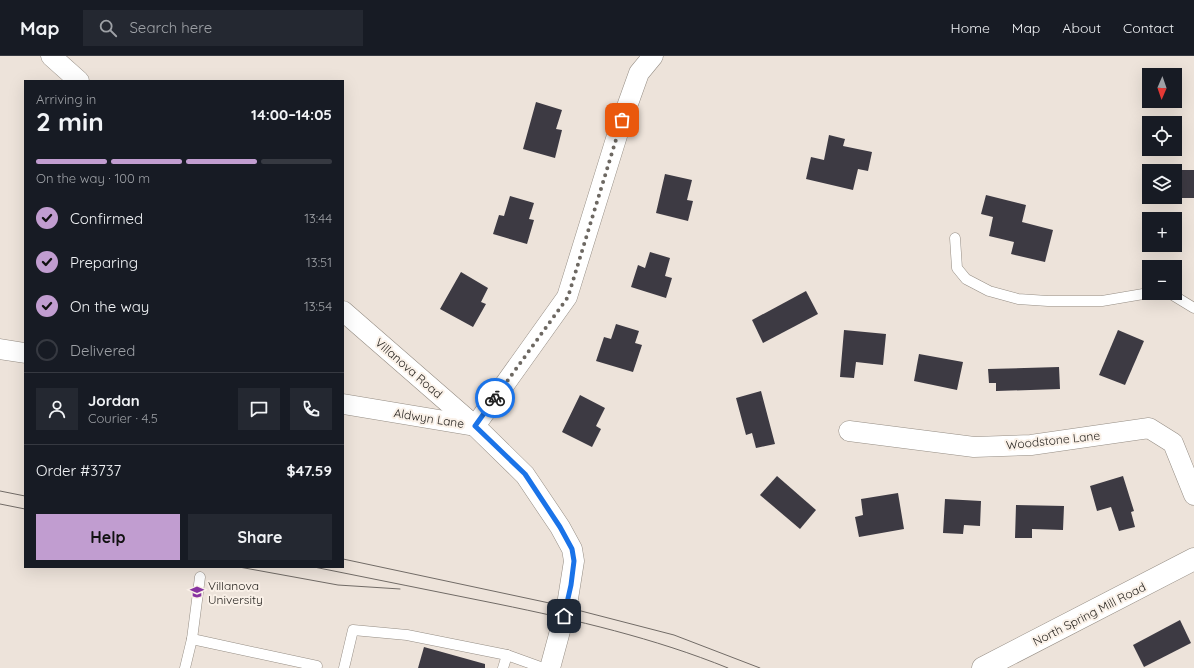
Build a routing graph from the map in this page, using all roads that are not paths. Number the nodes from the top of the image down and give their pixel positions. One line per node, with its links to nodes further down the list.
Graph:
1 (51, 56): 3 (street)
2 (653, 56): 12 (street)
3 (78, 80)
4 (954, 238): 5 (lane)
5 (1142, 294)
6 (1181, 300): 7 (lane)
7 (1194, 308)
8 (344, 312): 12 (street, Villanova Road)
9 (0, 349): 10 (street)
10 (24, 353)
11 (344, 404): 12 (street, Aldwyn Lane)
12 (475, 426): 24 (street, Aldwyn Lane)
13 (849, 431): 14 (street, Woodstone Lane)
14 (1194, 495)
15 (1194, 559): 25 (main road, North Spring Mill Road)
16 (200, 577): 17 (lane)
17 (192, 639): 19 (lane); 20 (lane)
18 (507, 655): 21 (lane); 22 (lane); 23 (lane)
19 (317, 666)
20 (185, 668)
21 (344, 668)
22 (503, 668)
23 (542, 668)
24 (550, 668)
25 (983, 668)

